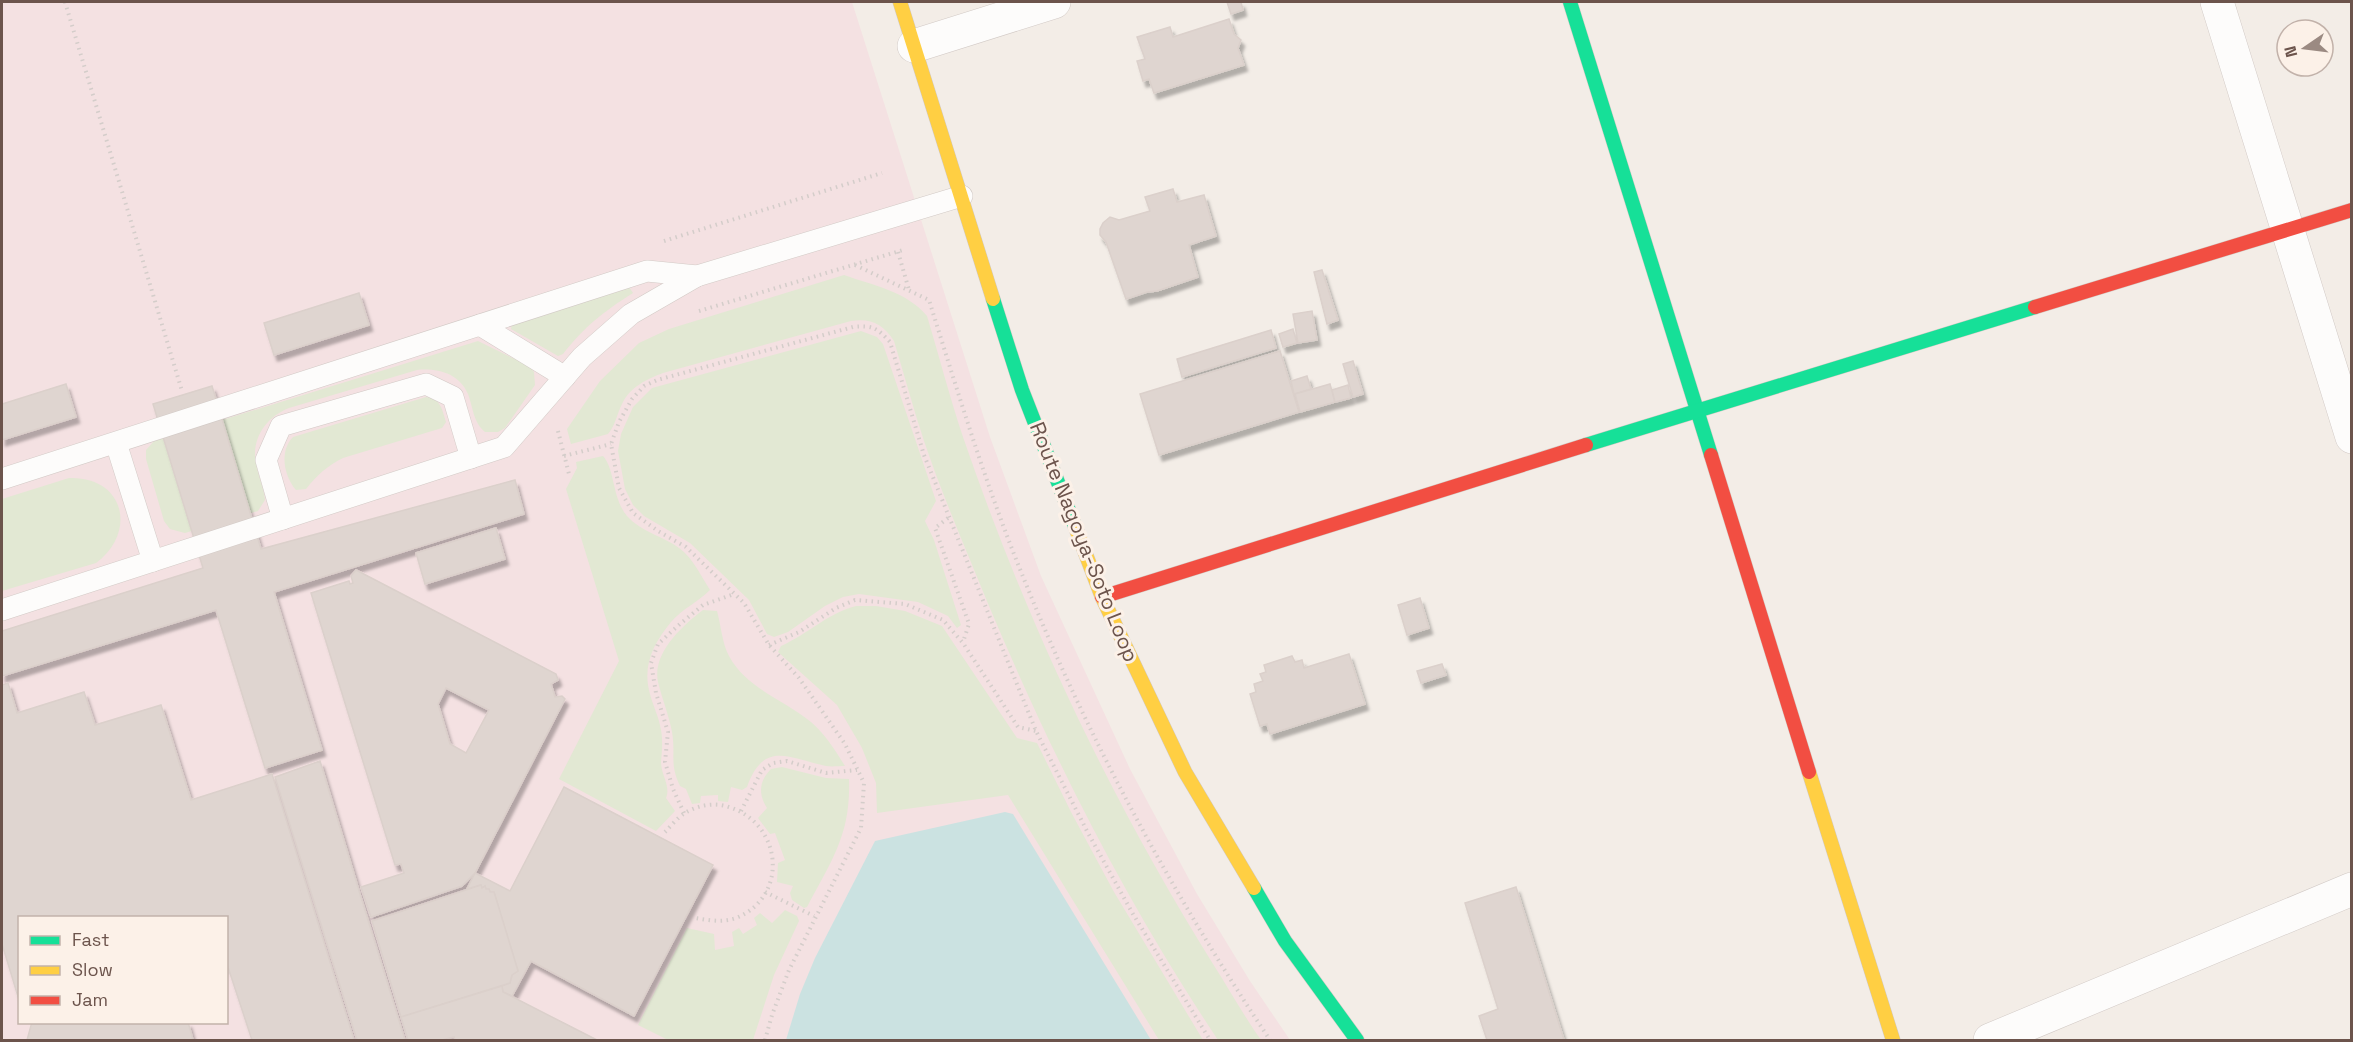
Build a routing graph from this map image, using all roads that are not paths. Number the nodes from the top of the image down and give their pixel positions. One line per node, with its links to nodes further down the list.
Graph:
1 (900, 2): 5 (street, Route Nagoya-Soto Loop)
2 (1054, 2): 5 (street)
3 (1570, 2): 12 (street)
4 (2217, 2): 8 (street)
5 (914, 46): 6 (street, Route Nagoya-Soto Loop)
6 (962, 196): 9 (lane); 19 (street, Route Nagoya-Soto Loop)
7 (2352, 210): 8 (street)
8 (2288, 230): 12 (street); 13 (street)
9 (697, 276): 10 (lane); 11 (lane)
10 (480, 325): 11 (lane); 14 (lane)
11 (565, 377): 15 (lane)
12 (1697, 410): 19 (street); 23 (street)
13 (2352, 437)
14 (116, 443): 16 (lane); 18 (lane)
15 (471, 458): 17 (lane); 17 (lane)
16 (2, 479)
17 (283, 519): 18 (lane)
18 (153, 561): 20 (lane)
19 (1102, 597): 22 (street, Route Nagoya-Soto Loop)
20 (2, 610)
21 (2352, 889): 24 (street)
22 (1357, 1041)
23 (1893, 1041)
24 (1990, 1041)

